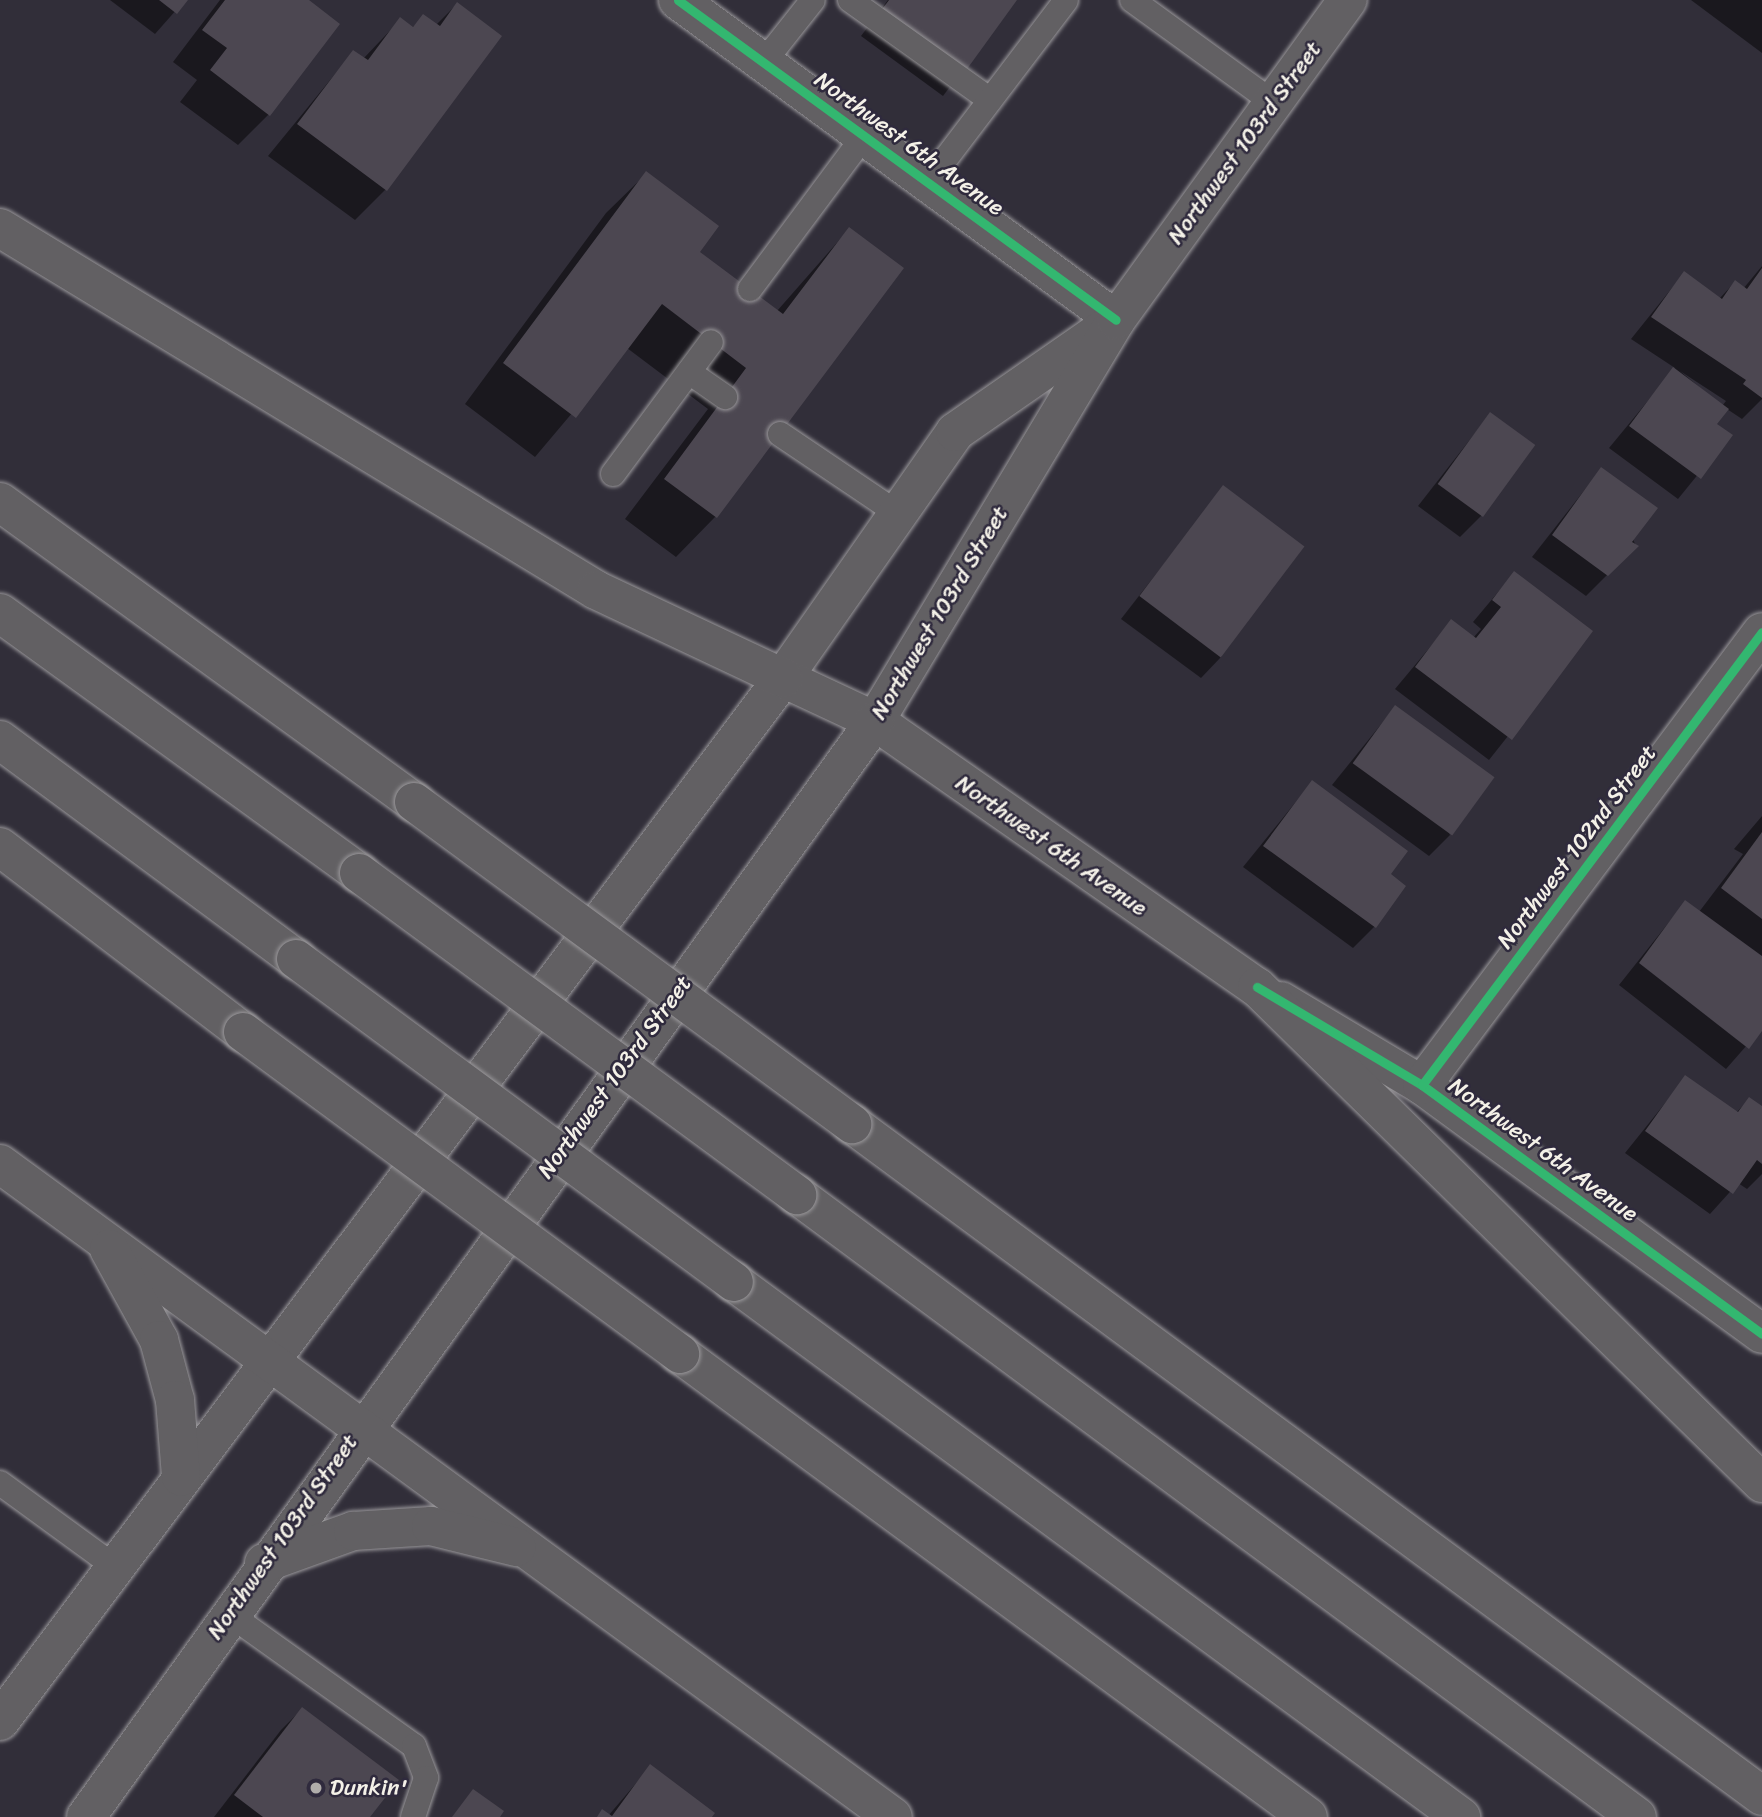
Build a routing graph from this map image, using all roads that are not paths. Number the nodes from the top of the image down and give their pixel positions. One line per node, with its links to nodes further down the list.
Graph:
1 (678, 0): 7 (main road, Northwest 6th Avenue)
2 (813, 0): 7 (lane)
3 (850, 0): 8 (lane)
4 (1066, 0): 8 (lane)
5 (1132, 0): 9 (lane)
6 (1348, 0): 9 (main road, Northwest 103rd Street)
7 (764, 62): 10 (main road, Northwest 6th Avenue)
8 (990, 100): 11 (lane)
9 (1274, 103): 14 (main road, Northwest 103rd Street)
10 (864, 136): 11 (main road, Northwest 6th Avenue); 13 (lane)
11 (928, 182): 14 (main road, Northwest 6th Avenue)
12 (0, 228): 24 (main road, Northwest 6th Avenue)
13 (750, 289)
14 (1116, 320): 21 (main road, Northwest 103rd Street); 25 (main road, Northwest 103rd Street)
15 (711, 342): 16 (lane)
16 (689, 372): 17 (lane); 19 (lane)
17 (725, 397)
18 (780, 434): 21 (lane)
19 (613, 474)
20 (0, 502): 43 (main road, bridge)
21 (894, 511): 24 (main road, Northwest 103rd Street)
22 (0, 612): 49 (main road, bridge)
23 (1762, 632): 29 (main road, Northwest 102nd Street)
24 (783, 678): 25 (main road, Northwest 6th Avenue); 33 (main road, Northwest 103rd Street)
25 (875, 721): 28 (main road, Northwest 6th Avenue); 34 (main road, Northwest 103rd Street)
26 (0, 740): 48 (main road, bridge)
27 (0, 847): 47 (main road, bridge)
28 (1257, 987): 29 (main road, Northwest 6th Avenue); 37 (main road)
29 (1422, 1085): 32 (main road, Northwest 6th Avenue)
30 (0, 1164): 31 (main road)
31 (103, 1238): 33 (main road); 35 (main road)
32 (1762, 1335)
33 (268, 1359): 34 (main road); 35 (main road, Northwest 103rd Street)
34 (361, 1426): 38 (main road); 39 (main road, Northwest 103rd Street)
35 (181, 1477): 40 (main road, Northwest 103rd Street)
36 (0, 1483): 40 (lane)
37 (1762, 1483)
38 (537, 1553): 39 (main road); 46 (main road)
39 (264, 1563): 41 (main road, Northwest 103rd Street)
40 (114, 1566): 42 (main road, Northwest 103rd Street)
41 (229, 1614): 44 (main road, Northwest 103rd Street); 45 (lane)
42 (0, 1721)
43 (1762, 1796)
44 (86, 1817)
45 (413, 1817)
46 (893, 1817)
47 (1308, 1817)
48 (1461, 1817)
49 (1637, 1817)

